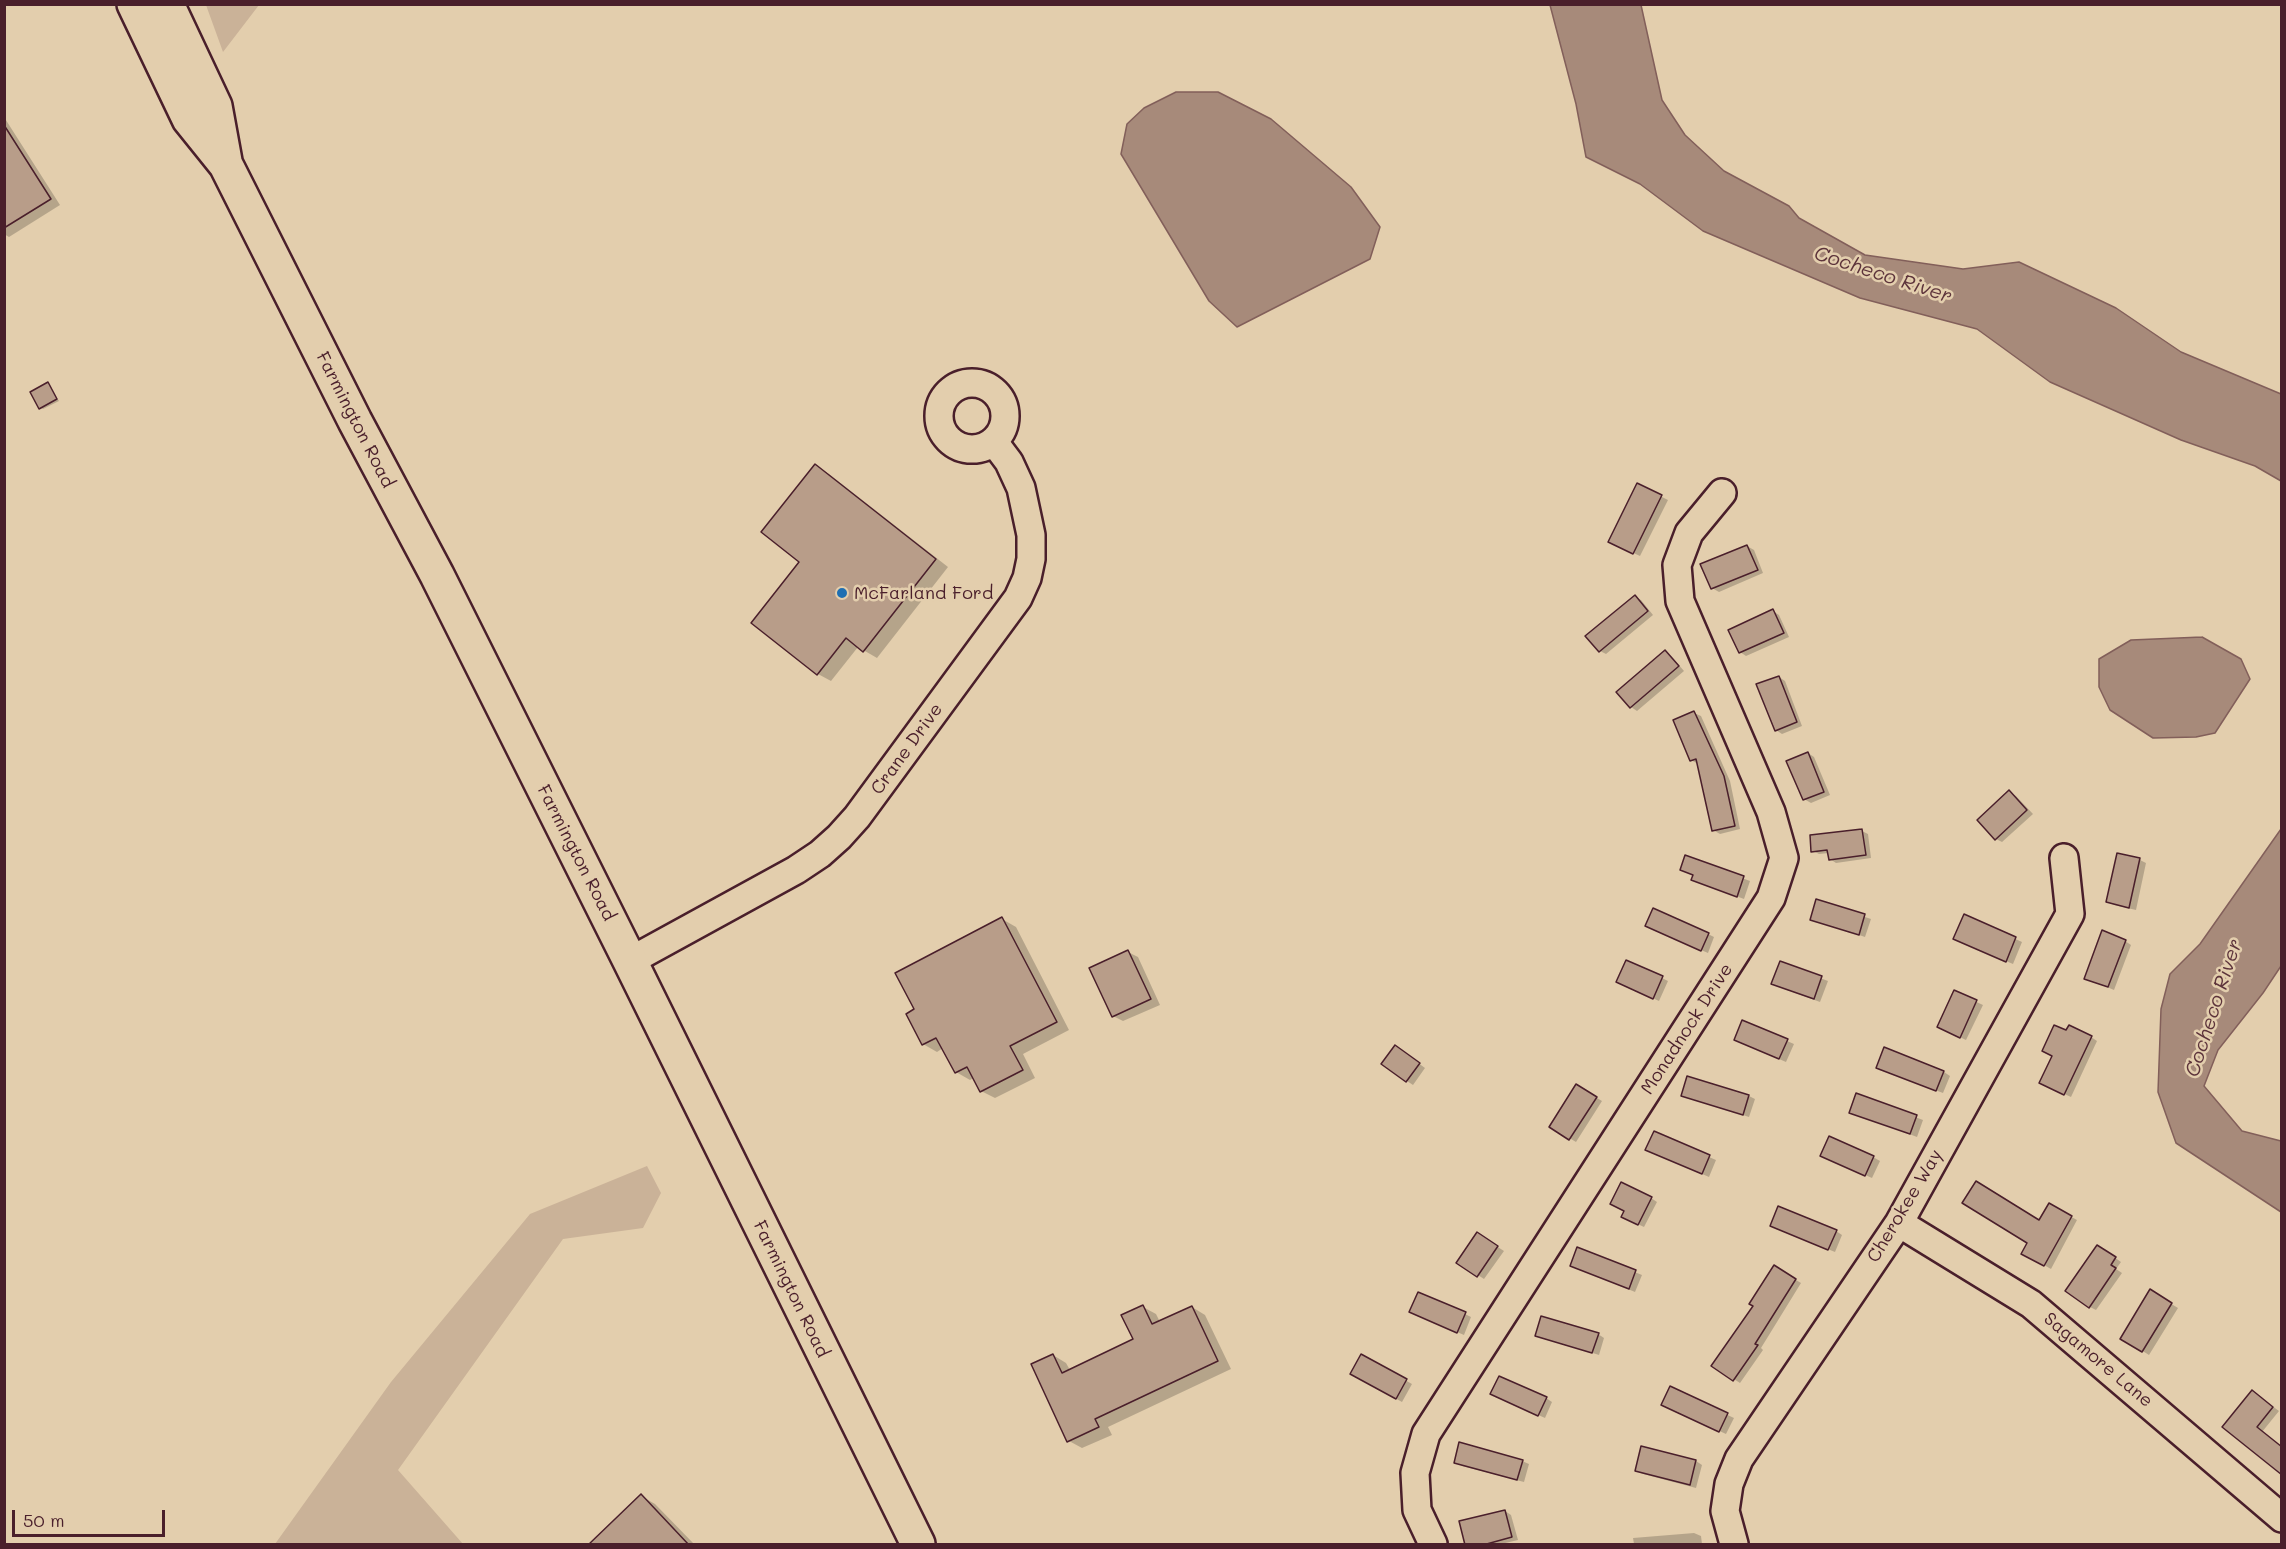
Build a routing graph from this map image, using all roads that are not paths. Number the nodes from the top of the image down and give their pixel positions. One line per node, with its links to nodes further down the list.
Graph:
1 (134, 4): 3 (highway, Farmington Road)
2 (167, 4): 3 (highway, Farmington Road)
3 (226, 165): 7 (highway, Farmington Road)
4 (994, 442): 7 (street, Crane Drive)
5 (1722, 494): 11 (street, Monadnock Drive)
6 (2064, 858): 8 (street, Cherokee Way)
7 (630, 961): 10 (highway, Farmington Road)
8 (1899, 1223): 9 (street, Sagamore Lane); 12 (street, Cherokee Way)
9 (2282, 1518)
10 (918, 1545)
11 (1433, 1545)
12 (1734, 1545)

